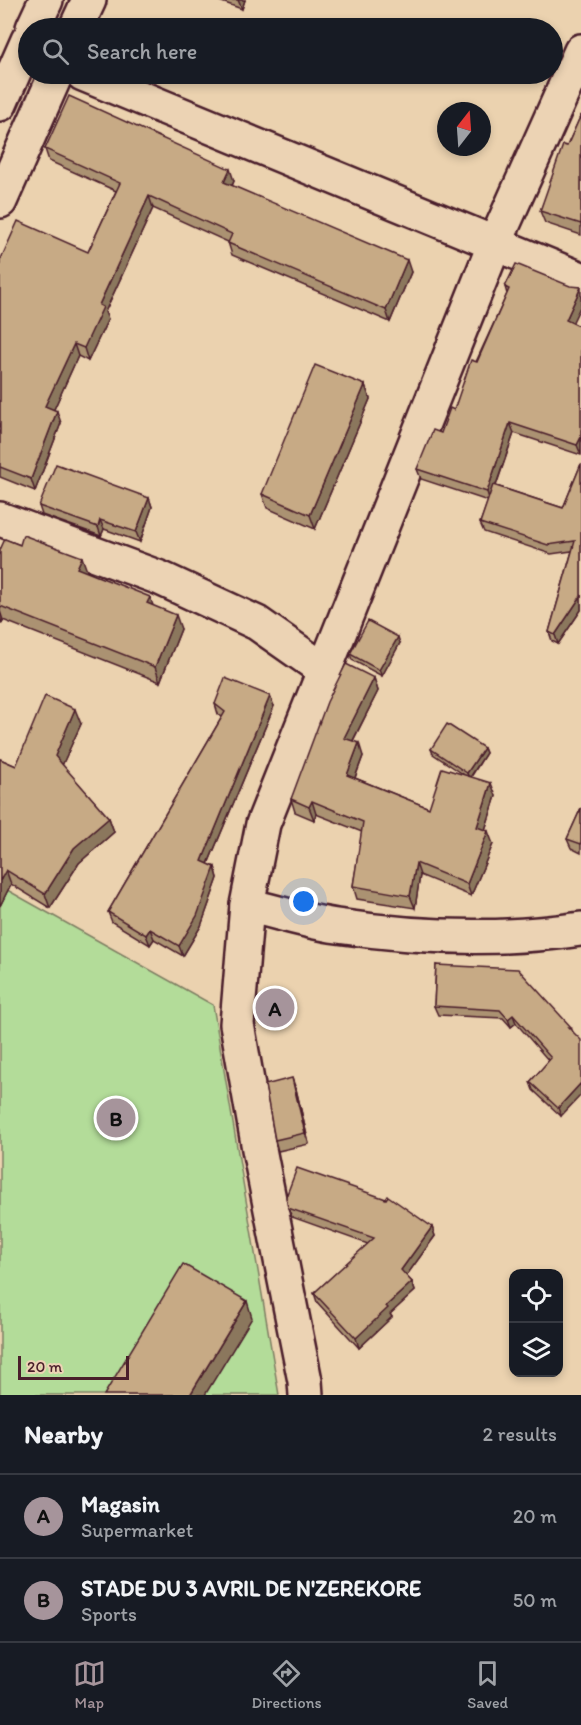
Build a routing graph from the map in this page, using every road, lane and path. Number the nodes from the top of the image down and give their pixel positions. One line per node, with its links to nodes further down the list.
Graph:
1 (46, 0): 3 (main road)
2 (89, 0): 4 (main road)
3 (39, 18)
4 (81, 18)
5 (581, 51): 11 (main road)
6 (18, 66): 9 (main road)
7 (52, 84): 10 (main road)
8 (107, 84): 11 (main road)
9 (0, 104)
10 (0, 201)
11 (495, 243): 12 (main road); 14 (main road)
12 (581, 279)
13 (0, 519): 14 (main road)
14 (324, 670): 15 (main road)
15 (247, 905): 16 (main road); 17 (main road)
16 (581, 929)
17 (306, 1395)

